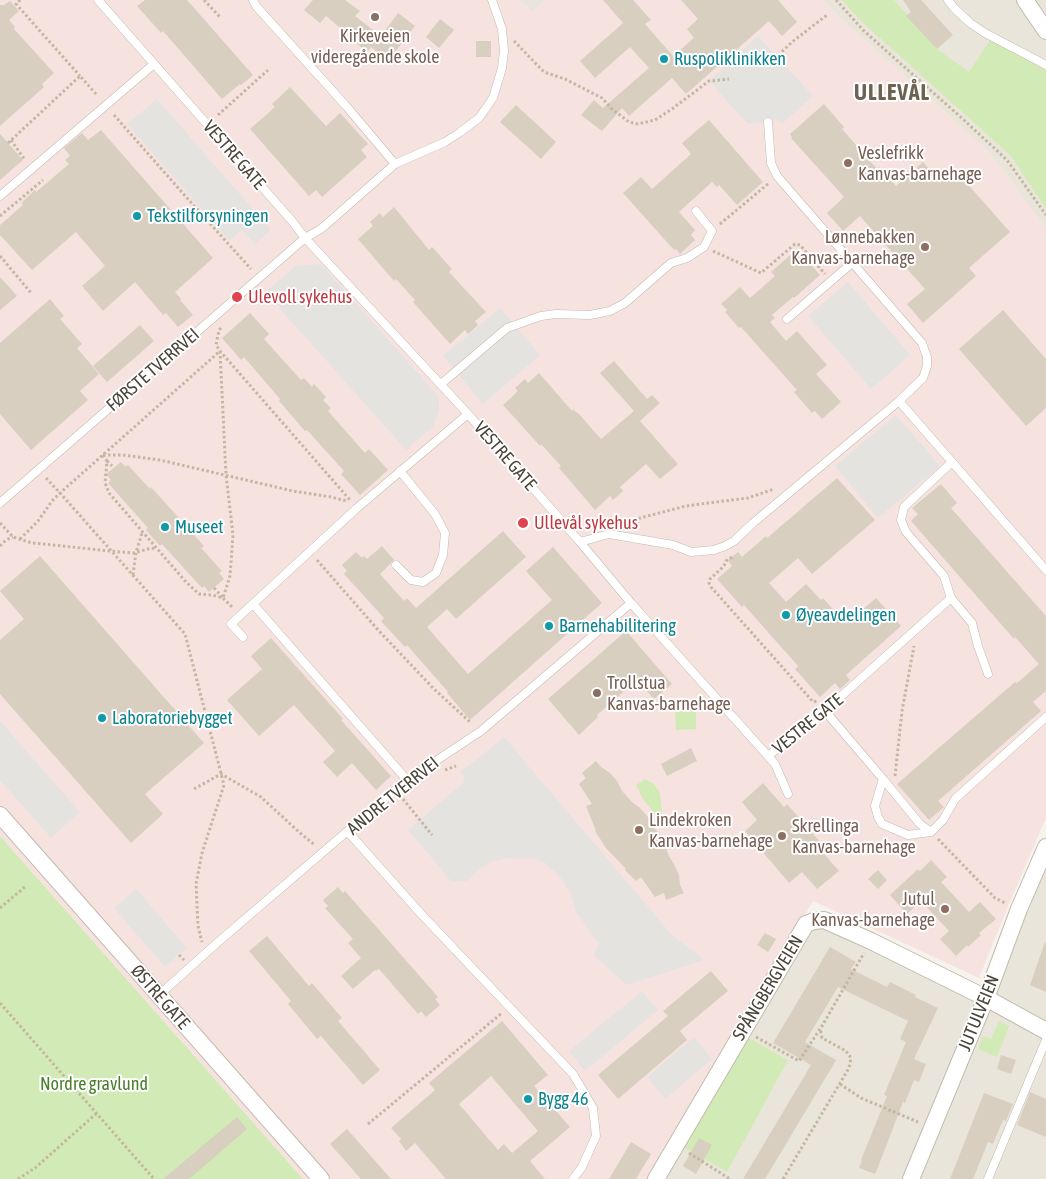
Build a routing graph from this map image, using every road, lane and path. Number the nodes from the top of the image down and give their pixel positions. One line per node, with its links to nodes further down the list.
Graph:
1 (20, 0): 17 (path)
2 (98, 0): 14 (lane, VESTRE GATE)
3 (204, 0): 10 (path)
4 (253, 0): 24 (lane)
5 (492, 0): 11 (lane, FØRSTE TVERRVEI)
6 (836, 0): 30 (path)
7 (948, 0): 15 (lane)
8 (1025, 0): 12 (street)
9 (826, 15): 13 (path)
10 (220, 17)
11 (502, 29): 18 (path); 24 (lane, FØRSTE TVERRVEI)
12 (1046, 31)
13 (771, 62)
14 (154, 64): 27 (lane); 32 (lane, VESTRE GATE)
15 (1046, 66)
16 (268, 70): 21 (path)
17 (80, 76): 19 (path); 23 (path)
18 (729, 79)
19 (97, 95)
20 (114, 115): 36 (path)
21 (218, 115)
22 (768, 122): 25 (lane)
23 (26, 160)
24 (395, 164): 32 (lane, FØRSTE TVERRVEI)
25 (777, 176): 31 (path); 35 (lane)
26 (43, 180): 29 (path)
27 (0, 196)
28 (696, 211): 31 (lane)
29 (0, 216)
30 (1046, 216)
31 (712, 231): 33 (lane)
32 (305, 238): 42 (lane, VESTRE GATE); 54 (lane, FØRSTE TVERRVEI)
33 (704, 247): 37 (path); 42 (lane)
34 (0, 256): 38 (path)
35 (852, 263): 37 (lane); 43 (lane)
36 (251, 269)
37 (831, 281): 39 (lane)
38 (32, 294)
39 (787, 319)
40 (226, 324): 41 (path)
41 (220, 351): 45 (path); 50 (path); 50 (path)
42 (441, 384): 44 (lane, VESTRE GATE)
43 (899, 401): 47 (lane); 60 (lane)
44 (468, 414): 49 (lane); 60 (lane, VESTRE GATE)
45 (103, 455): 46 (path); 50 (path); 53 (path)
46 (107, 461): 48 (path); 57 (path)
47 (952, 462): 68 (lane); 72 (lane)
48 (112, 466)
49 (400, 471): 64 (lane); 67 (lane)
50 (226, 475): 71 (path)
51 (45, 477): 53 (path)
52 (780, 487): 56 (path)
53 (60, 493): 59 (path); 63 (path)
54 (0, 503)
55 (0, 523): 58 (path)
56 (637, 524)
57 (142, 532): 62 (path); 65 (path)
58 (13, 537): 59 (path); 61 (path)
59 (20, 539): 63 (path)
60 (580, 542): 73 (lane, VESTRE GATE)
61 (0, 546)
62 (157, 549): 65 (path); 71 (path)
63 (111, 551): 65 (path); 69 (path)
64 (310, 551): 74 (lane); 82 (path)
65 (136, 552): 69 (path)
66 (732, 556): 79 (path)
67 (396, 565)
68 (1046, 570)
69 (133, 575): 84 (path)
70 (214, 588): 71 (path)
71 (223, 598): 75 (path)
72 (951, 598): 76 (lane, VESTRE GATE); 78 (lane)
73 (631, 603): 83 (lane, VESTRE GATE); 86 (lane, ANDRE TVERRVEI)
74 (253, 604): 75 (lane); 86 (lane)
75 (240, 616): 77 (lane)
76 (918, 627): 80 (lane, VESTRE GATE); 89 (path)
77 (243, 637)
78 (988, 674)
79 (819, 701)
80 (825, 711): 83 (lane, VESTRE GATE); 85 (lane)
81 (1046, 717): 93 (lane)
82 (471, 723)
83 (768, 756): 88 (lane)
84 (222, 774): 87 (path); 96 (path); 101 (path)
85 (883, 779): 89 (lane); 93 (lane)
86 (407, 780): 92 (lane, ANDRE TVERRVEI)
87 (194, 789)
88 (788, 794)
89 (895, 794): 93 (lane)
90 (400, 796): 94 (path)
91 (0, 815): 102 (street, ØSTRE GATE)
92 (348, 832): 96 (lane, ANDRE TVERRVEI); 105 (lane)
93 (931, 832): 99 (path)
94 (432, 835)
95 (1046, 847): 99 (street, JUTULVEIEN)
96 (324, 852): 102 (lane, ANDRE TVERRVEI)
97 (26, 886): 98 (path)
98 (0, 908)
99 (1020, 909): 103 (street, JUTULVEIEN)
100 (871, 941): 103 (street, SPÅNGBERGVEIEN); 106 (path); 107 (street, SPÅNGBERGVEIEN)
101 (203, 945)
102 (159, 995): 117 (street, ØSTRE GATE)
103 (986, 998): 108 (street, SPÅNGBERGVEIEN); 113 (street, JUTULVEIEN)
104 (0, 1003): 111 (path)
105 (508, 1007): 112 (path); 118 (lane)
106 (822, 1026): 107 (path); 110 (path)
107 (744, 1030): 114 (street, SPÅNGBERGVEIEN)
108 (1046, 1031)
109 (1046, 1040): 123 (lane)
110 (840, 1084): 113 (path); 121 (path)
111 (97, 1113): 115 (path); 116 (path)
112 (368, 1124)
113 (932, 1127): 122 (street, JUTULVEIEN)
114 (676, 1145): 119 (street, SPÅNGBERGVEIEN); 120 (path)
115 (18, 1179)
116 (154, 1179)
117 (321, 1179)
118 (573, 1179)
119 (656, 1179)
120 (730, 1179)
121 (783, 1179)
122 (911, 1179)
123 (988, 1179)

